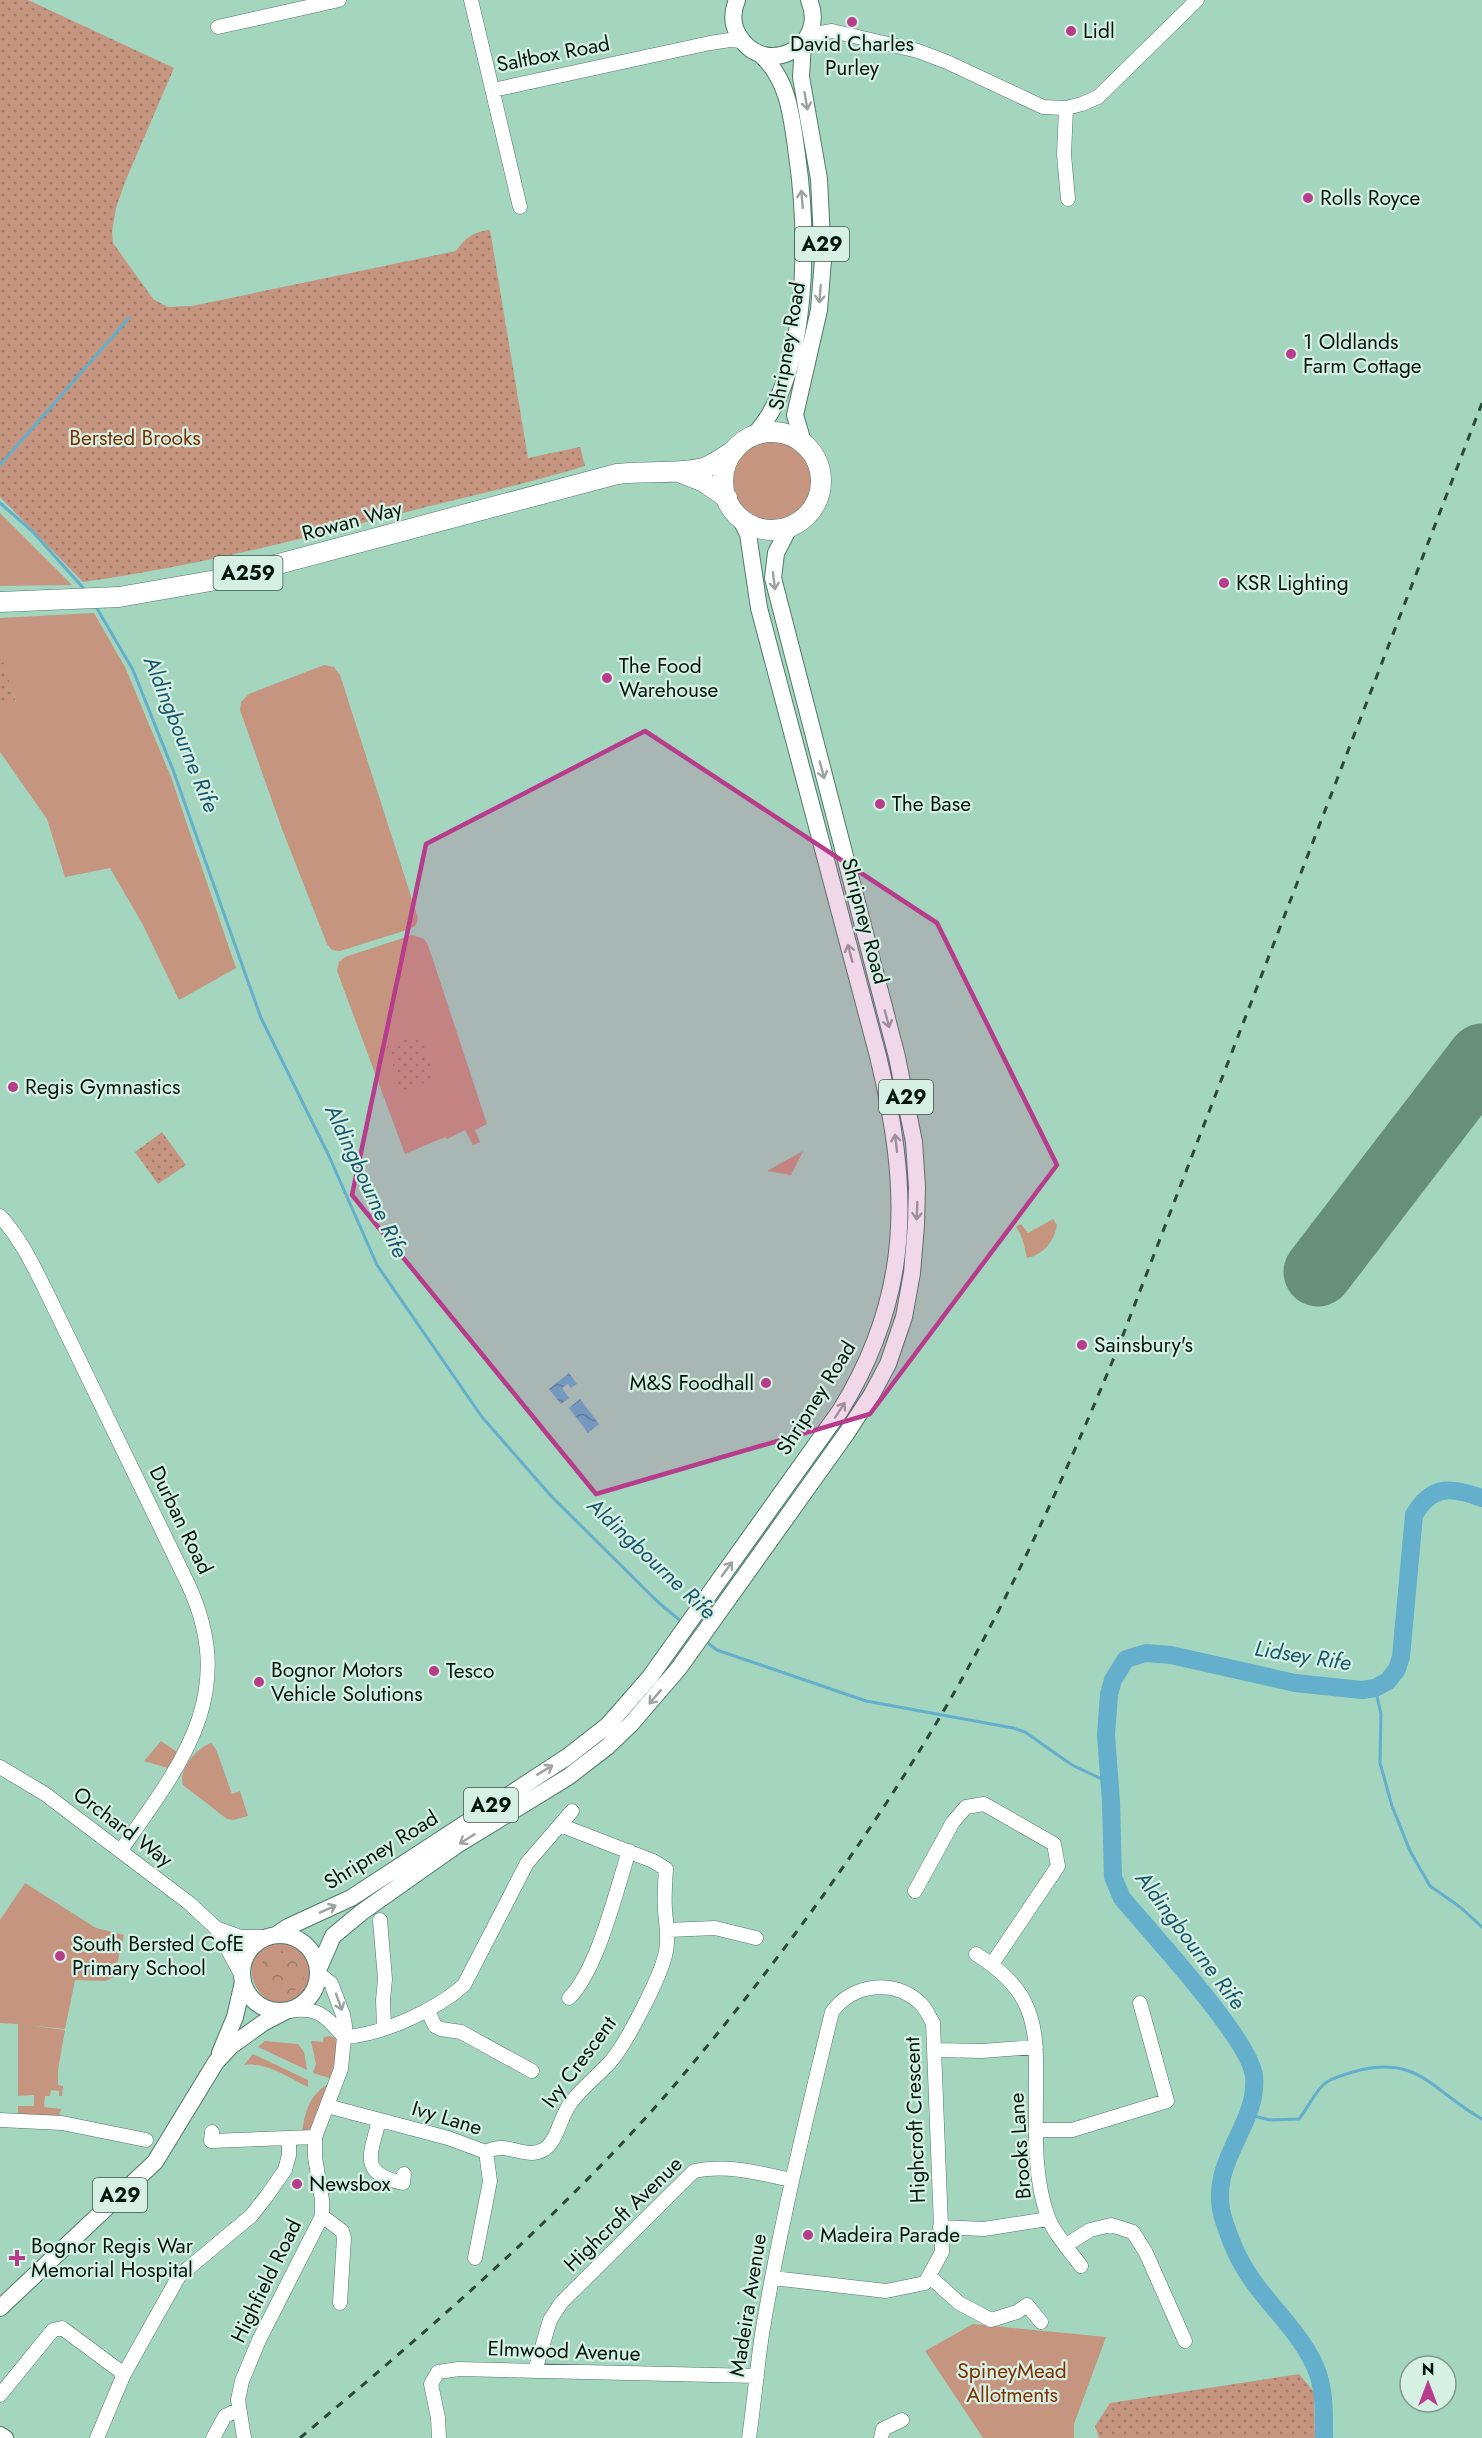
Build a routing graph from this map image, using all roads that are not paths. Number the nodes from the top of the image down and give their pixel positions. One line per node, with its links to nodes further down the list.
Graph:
1 (339, 0): 8 (street)
2 (471, 0): 14 (street, Saltbox Road)
3 (726, 0): 7 (main road)
4 (737, 0): 7 (main road)
5 (1197, 0): 15 (street)
6 (811, 4): 9 (street); 10 (main road, Shripney Road)
7 (734, 23): 11 (main road); 12 (street, Saltbox Road)
8 (218, 27)
9 (832, 31): 10 (street); 15 (street)
10 (806, 39): 13 (main road); 19 (main road, Shripney Road / A29, one-way to 19)
11 (742, 41): 12 (street, Saltbox Road); 13 (main road, Shripney Road)
12 (710, 43): 14 (street, Saltbox Road)
13 (761, 55): 18 (main road, Shripney Road / A29, one-way to 13)
14 (493, 90): 17 (street)
15 (1065, 108): 16 (street)
16 (1068, 199)
17 (520, 207)
18 (753, 436): 19 (highway); 20 (highway)
19 (802, 442): 24 (highway)
20 (733, 451): 21 (highway, Rowan Way / A259); 22 (highway)
21 (677, 471): 22 (highway, Rowan Way / A259); 25 (highway, Rowan Way / A259)
22 (727, 498): 23 (highway)
23 (740, 518): 24 (highway); 36 (main road, Shripney Road / A29, one-way to 23)
24 (790, 526): 40 (main road, Shripney Road / A29, one-way to 40)
25 (0, 602)
26 (0, 1216): 30 (street, Durban Road)
27 (0, 1767): 30 (street, Orchard Way)
28 (572, 1811): 29 (street)
29 (560, 1826): 31 (street); 45 (street)
30 (121, 1850): 34 (street, Orchard Way)
31 (629, 1851): 35 (street, Ivy Crescent); 42 (street)
32 (915, 1891): 39 (street)
33 (380, 1920): 46 (street)
34 (216, 1928): 36 (street); 41 (street)
35 (668, 1930): 37 (street); 60 (street, Ivy Crescent)
36 (272, 1936): 40 (main road); 41 (main road, Shripney Road)
37 (756, 1938)
38 (976, 1954): 39 (street, Brooks Lane)
39 (992, 1964): 48 (street, Brooks Lane)
40 (319, 1971): 44 (main road, Shripney Road); 47 (street, Highfield Road, one-way to 47)
41 (242, 1979): 44 (main road); 50 (main road, Shripney Road / A29)
42 (569, 1998)
43 (1140, 2003): 55 (street)
44 (288, 2011): 47 (street); 50 (main road, Shripney Road / A29)
45 (428, 2011): 46 (street); 51 (street)
46 (384, 2028): 47 (street)
47 (344, 2037): 52 (street, Highfield Road)
48 (1036, 2047): 49 (street); 55 (street, Brooks Lane)
49 (935, 2050): 62 (street, Highcroft Crescent); 65 (street, Highcroft Crescent)
50 (216, 2062): 72 (main road, Shripney Road / A29)
51 (532, 2071)
52 (327, 2106): 54 (street, Ivy Lane); 57 (street, Highfield Road)
53 (0, 2120): 59 (street)
54 (379, 2121): 60 (street, Ivy Lane); 61 (street)
55 (1036, 2130): 64 (street, Brooks Lane)
56 (212, 2132): 58 (street)
57 (315, 2137): 58 (street); 63 (street, Highfield Road)
58 (289, 2139): 76 (street)
59 (146, 2140)
60 (486, 2152): 67 (street, Ivy Lane)
61 (404, 2174)
62 (791, 2180): 70 (street, Madeira Avenue); 75 (street, Highcroft Avenue)
63 (322, 2216): 71 (street); 79 (street, Highfield Road)
64 (1048, 2219): 65 (street); 66 (street, Brooks Lane)
65 (940, 2227): 69 (street, Highcroft Crescent)
66 (1066, 2245): 68 (street, Brooks Lane); 74 (street)
67 (475, 2258)
68 (1081, 2266)
69 (929, 2276): 70 (street); 73 (street)
70 (772, 2278): 77 (street, Madeira Avenue)
71 (340, 2303)
72 (0, 2308)
73 (1041, 2322)
74 (1185, 2340)
75 (535, 2371): 77 (street, Elmwood Avenue); 86 (street, Elmwood Avenue)
76 (124, 2373): 78 (street); 83 (street)
77 (757, 2376): 87 (street, Madeira Avenue)
78 (0, 2395)
79 (238, 2410): 84 (street); 85 (street, Highfield Road)
80 (902, 2420): 88 (street)
81 (0, 2435): 82 (main road)
82 (5, 2438)
83 (96, 2438)
84 (213, 2438)
85 (244, 2438)
86 (439, 2438)
87 (749, 2438)
88 (881, 2438)

